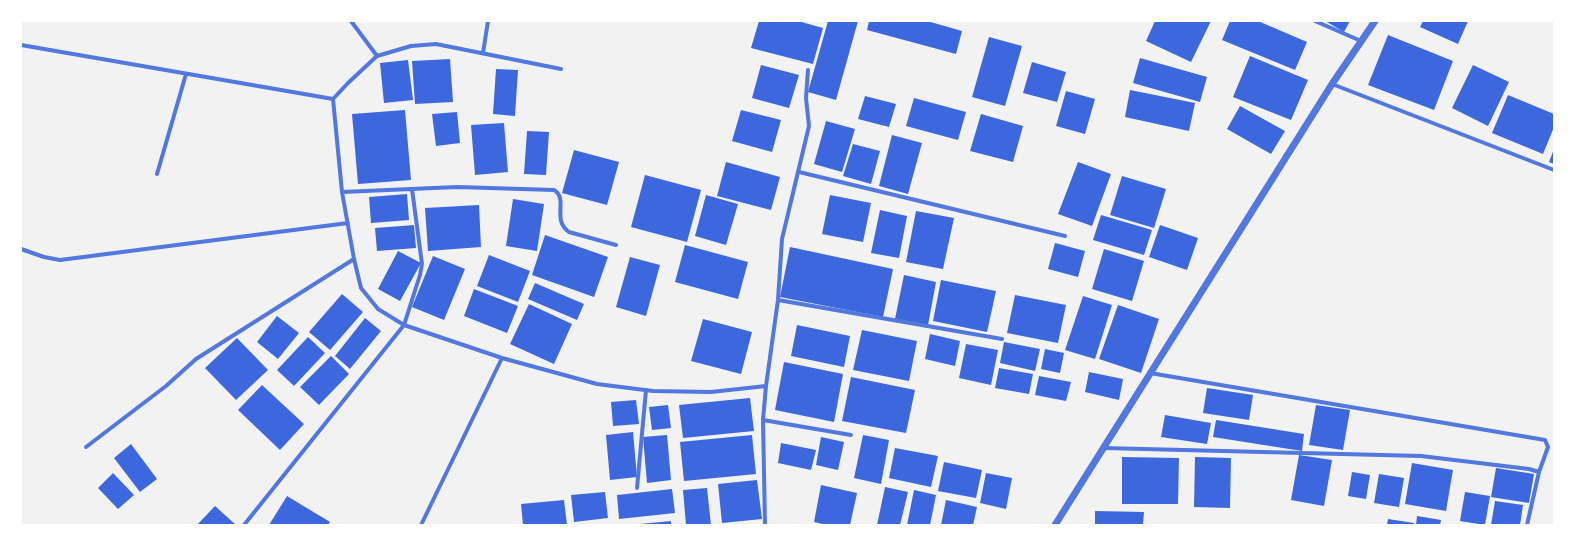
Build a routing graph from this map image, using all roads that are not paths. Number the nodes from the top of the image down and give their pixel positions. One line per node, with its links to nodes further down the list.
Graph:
1 (351, 21): 8 (street)
2 (488, 21): 7 (street)
3 (1315, 21): 5 (street)
4 (1375, 21): 5 (street)
5 (1361, 41): 12 (street)
6 (21, 45): 11 (street)
7 (483, 53): 8 (street); 9 (street)
8 (377, 56): 13 (street)
9 (561, 69)
10 (808, 70): 15 (street)
11 (186, 74): 13 (street); 16 (street)
12 (1332, 84): 14 (street); 28 (street)
13 (333, 100): 18 (street)
14 (1554, 170)
15 (799, 172): 20 (street); 24 (street)
16 (157, 174)
17 (412, 189): 18 (street); 21 (street); 25 (street)
18 (342, 192): 19 (street)
19 (348, 223): 22 (street); 23 (street)
20 (1065, 236)
21 (616, 244)
22 (21, 249)
23 (354, 259): 25 (street); 33 (street)
24 (778, 300): 26 (street); 29 (street)
25 (404, 325): 27 (street); 37 (street)
26 (1002, 339)
27 (502, 358): 30 (street); 38 (street)
28 (1150, 373): 34 (street); 35 (street)
29 (766, 386): 30 (street); 31 (street)
30 (646, 390): 36 (street)
31 (763, 420): 32 (street); 39 (street)
32 (851, 435)
33 (86, 447)
34 (1103, 448): 35 (street); 40 (street)
35 (1540, 472): 41 (street)
36 (637, 488)
37 (244, 525)
38 (421, 525)
39 (765, 525)
40 (1055, 525)
41 (1527, 525)

